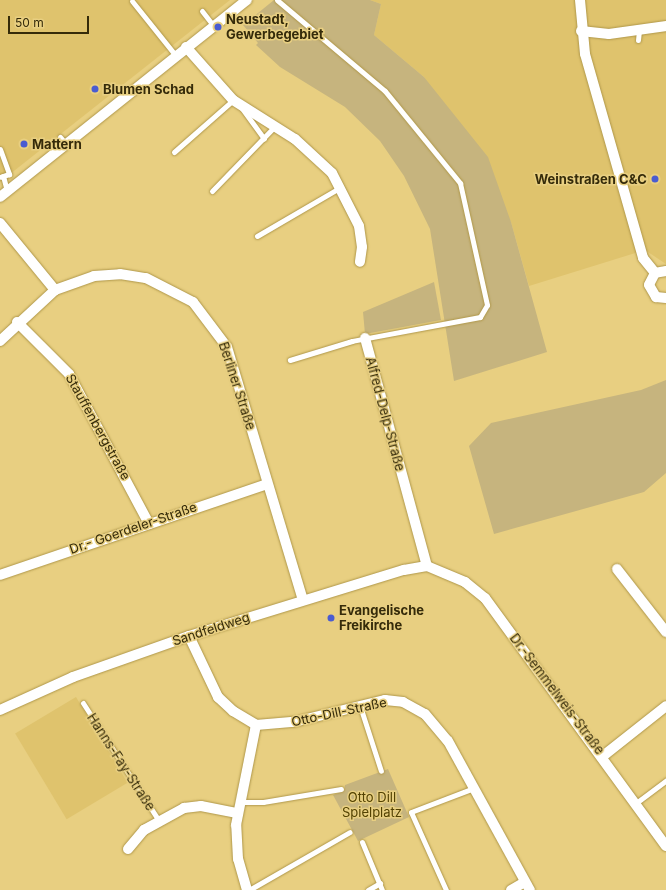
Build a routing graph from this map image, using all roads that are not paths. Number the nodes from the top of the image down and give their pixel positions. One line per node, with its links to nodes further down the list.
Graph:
1 (247, 0): 6 (street)
2 (277, 0): 30 (lane)
3 (580, 0): 8 (street)
4 (132, 1): 10 (lane)
5 (202, 11): 6 (lane)
6 (213, 25): 9 (street)
7 (666, 26): 8 (street)
8 (581, 31): 25 (street)
9 (186, 47): 10 (street); 11 (street)
10 (176, 56): 20 (street)
11 (233, 100): 12 (street); 16 (lane)
12 (241, 106): 13 (street); 14 (lane)
13 (275, 126): 14 (lane); 18 (street)
14 (264, 139): 19 (lane)
15 (0, 149): 17 (lane)
16 (174, 152)
17 (1, 176): 20 (lane)
18 (342, 186): 22 (lane); 23 (street)
19 (212, 191)
20 (4, 194)
21 (0, 223): 26 (street)
22 (257, 236)
23 (360, 262)
24 (666, 271): 25 (street)
25 (655, 273): 27 (street)
26 (55, 290): 28 (street, Berliner Straße); 32 (street, Berliner Straße)
27 (666, 298)
28 (17, 322): 29 (street, Berliner Straße); 33 (street, Stauffenbergstraße)
29 (1, 336)
30 (365, 338): 31 (lane); 34 (street, Alfred-Delp-Straße)
31 (290, 360)
32 (267, 484): 33 (street, Dr.- Goerdeler-Straße); 37 (street, Berliner Straße)
33 (149, 524): 36 (street, Dr.- Goerdeler-Straße)
34 (427, 566): 37 (street, Sandfeldweg); 45 (street, Dr.-Semmelweis-Straße)
35 (617, 568): 38 (street)
36 (0, 575)
37 (303, 600): 39 (street, Sandfeldweg)
38 (666, 632)
39 (189, 636): 43 (street, Sandfeldweg); 44 (street)
40 (84, 703): 53 (lane, Hanns-Fay-Straße)
41 (359, 705): 44 (street, Otto-Dill-Straße); 46 (lane); 48 (street, Otto-Dill-Straße)
42 (666, 706): 45 (street)
43 (0, 710)
44 (256, 724): 50 (street)
45 (603, 756): 51 (street, Dr.-Semmelweis-Straße)
46 (381, 771)
47 (666, 780): 51 (lane)
48 (474, 788): 59 (street, Otto-Dill-Straße); 63 (lane)
49 (341, 789): 50 (lane)
50 (239, 802): 52 (street)
51 (636, 803): 56 (street, Dr.-Semmelweis-Straße)
52 (237, 814): 53 (street, Hanns-Fay-Straße); 60 (street)
53 (159, 821): 57 (street, Hanns-Fay-Straße)
54 (350, 832): 60 (lane)
55 (362, 842): 58 (lane)
56 (666, 846)
57 (128, 850)
58 (380, 883): 61 (lane); 62 (lane)
59 (528, 886): 64 (street)
60 (248, 890)
61 (368, 890)
62 (382, 890)
63 (446, 890)
64 (511, 890)

